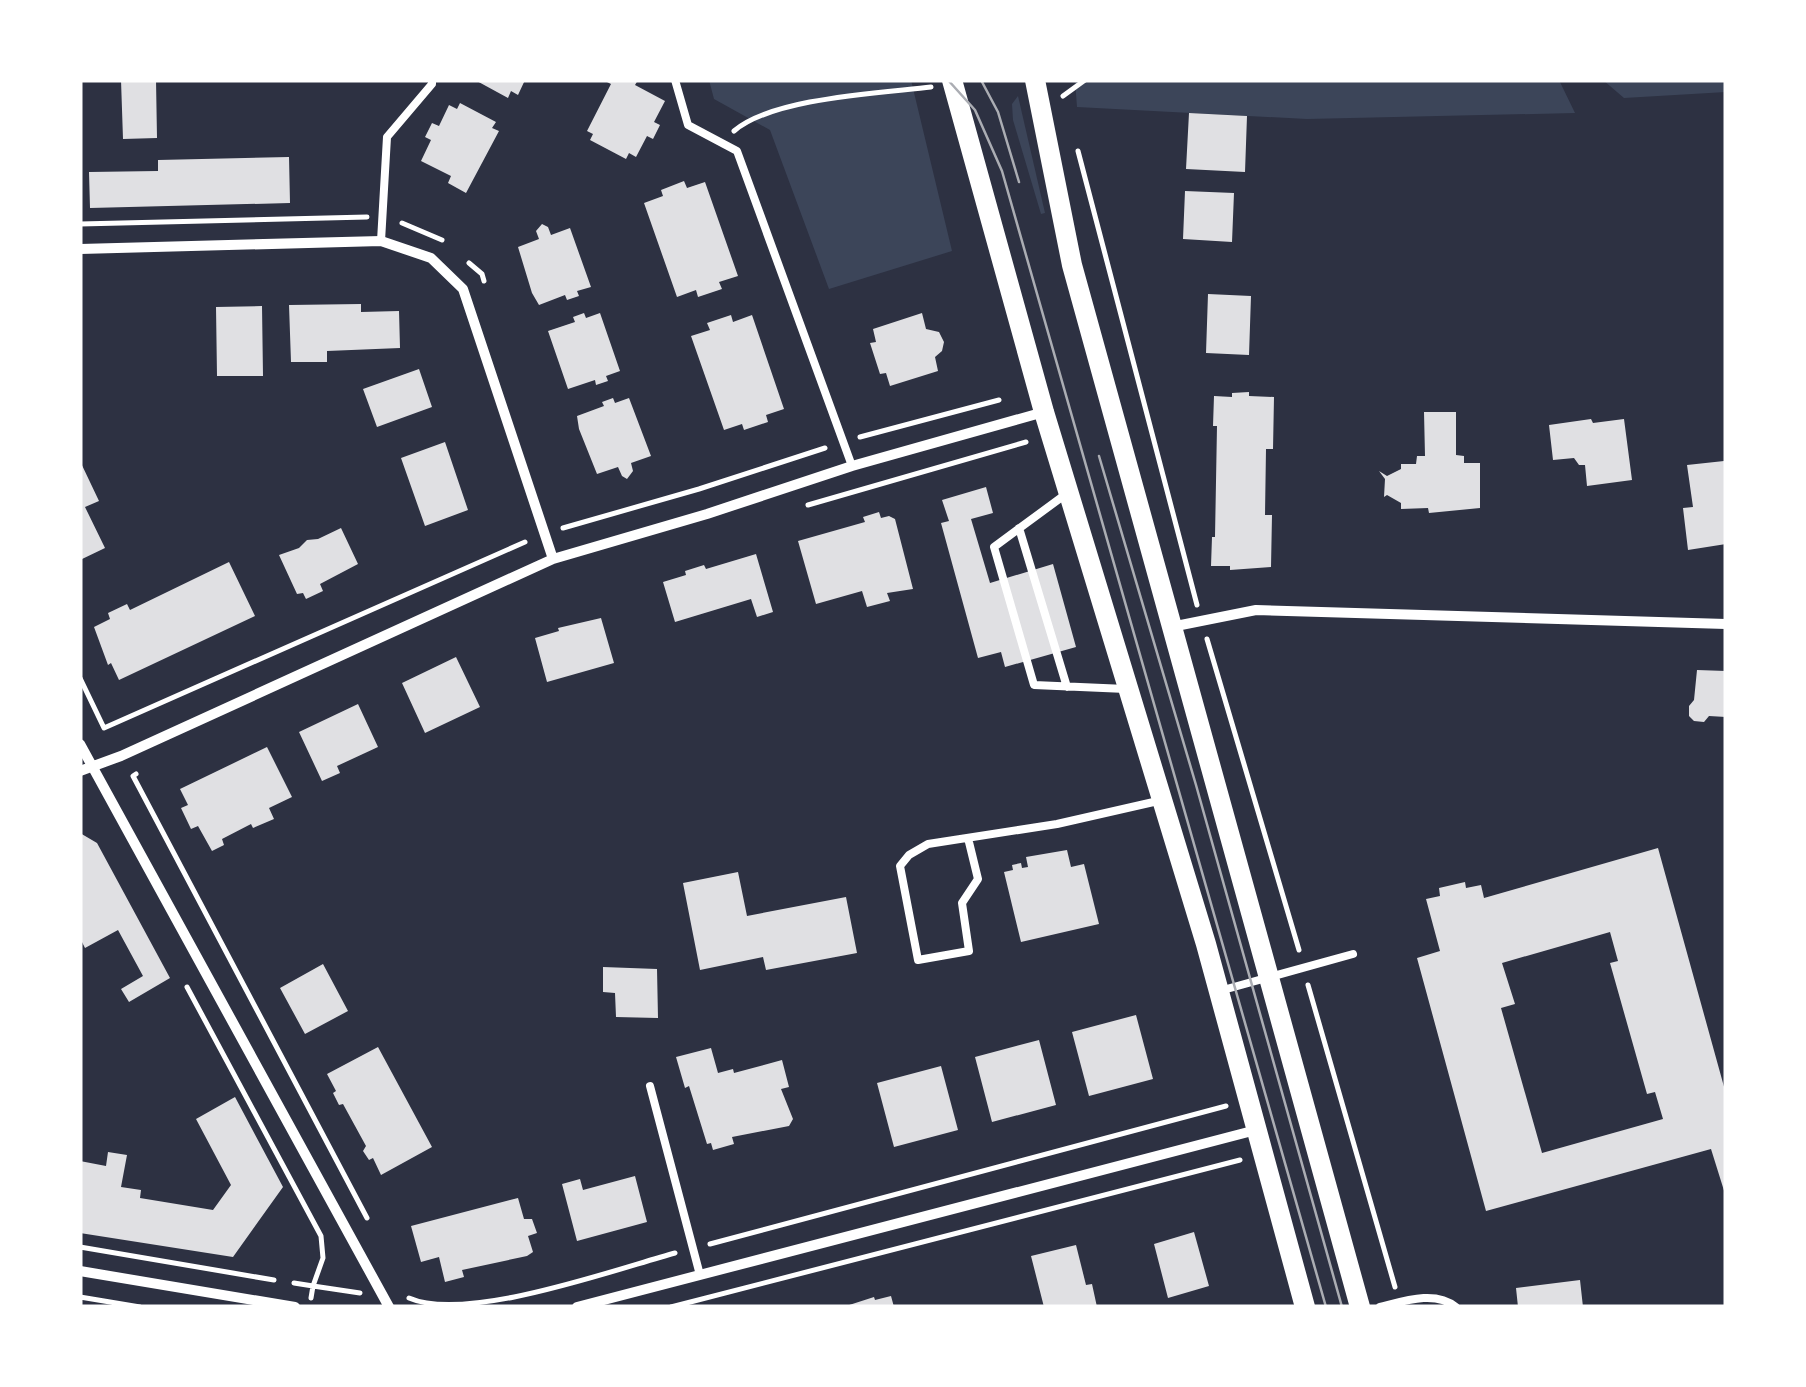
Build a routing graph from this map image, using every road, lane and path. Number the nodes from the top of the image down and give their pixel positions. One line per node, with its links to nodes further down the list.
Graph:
1 (432, 80): 9 (lane)
2 (676, 80): 18 (lane)
3 (1035, 80): 25 (main road)
4 (1062, 80): 5 (path)
5 (1084, 80)
6 (942, 83): 7 (path); 16 (main road)
7 (749, 118)
8 (1074, 134): 23 (path)
9 (383, 216): 10 (path); 11 (lane); 12 (path)
10 (80, 224)
11 (381, 241): 13 (street); 22 (street)
12 (448, 244)
13 (80, 249)
14 (460, 254): 15 (path)
15 (488, 292)
16 (1044, 412): 18 (street); 19 (main road)
17 (1026, 442): 20 (path)
18 (852, 466): 22 (street)
19 (1070, 491): 21 (lane); 28 (main road)
20 (802, 507)
21 (1019, 528): 27 (lane); 27 (lane)
22 (554, 559): 32 (street)
23 (1201, 619): 24 (street); 25 (street); 36 (path)
24 (1726, 624)
25 (1170, 627): 37 (main road)
26 (80, 678): 29 (path)
27 (1067, 686): 28 (lane)
28 (1129, 689): 33 (main road)
29 (104, 728)
30 (80, 744): 32 (street)
31 (151, 768): 44 (path)
32 (86, 770): 56 (street)
33 (1162, 800): 34 (lane); 39 (main road)
34 (968, 838): 34 (lane)
35 (1354, 954): 36 (lane)
36 (1304, 970): 37 (lane); 53 (path)
37 (1268, 978): 39 (lane); 60 (main road)
38 (183, 980): 50 (path)
39 (1218, 992): 42 (main road)
40 (650, 1086): 46 (lane)
41 (1226, 1106): 46 (path)
42 (1256, 1130): 48 (street); 59 (main road)
43 (1241, 1160): 58 (path)
44 (374, 1231)
45 (80, 1247): 49 (path)
46 (693, 1248): 48 (lane); 51 (path)
47 (80, 1271): 55 (street)
48 (700, 1275): 57 (street)
49 (274, 1280)
50 (294, 1283)
51 (401, 1283)
52 (80, 1297): 54 (path)
53 (1399, 1302): 61 (lane); 62 (lane)
54 (140, 1307)
55 (294, 1307)
56 (389, 1307)
57 (577, 1307)
58 (671, 1307)
59 (1305, 1307)
60 (1360, 1307)
61 (1380, 1307)
62 (1456, 1307)

